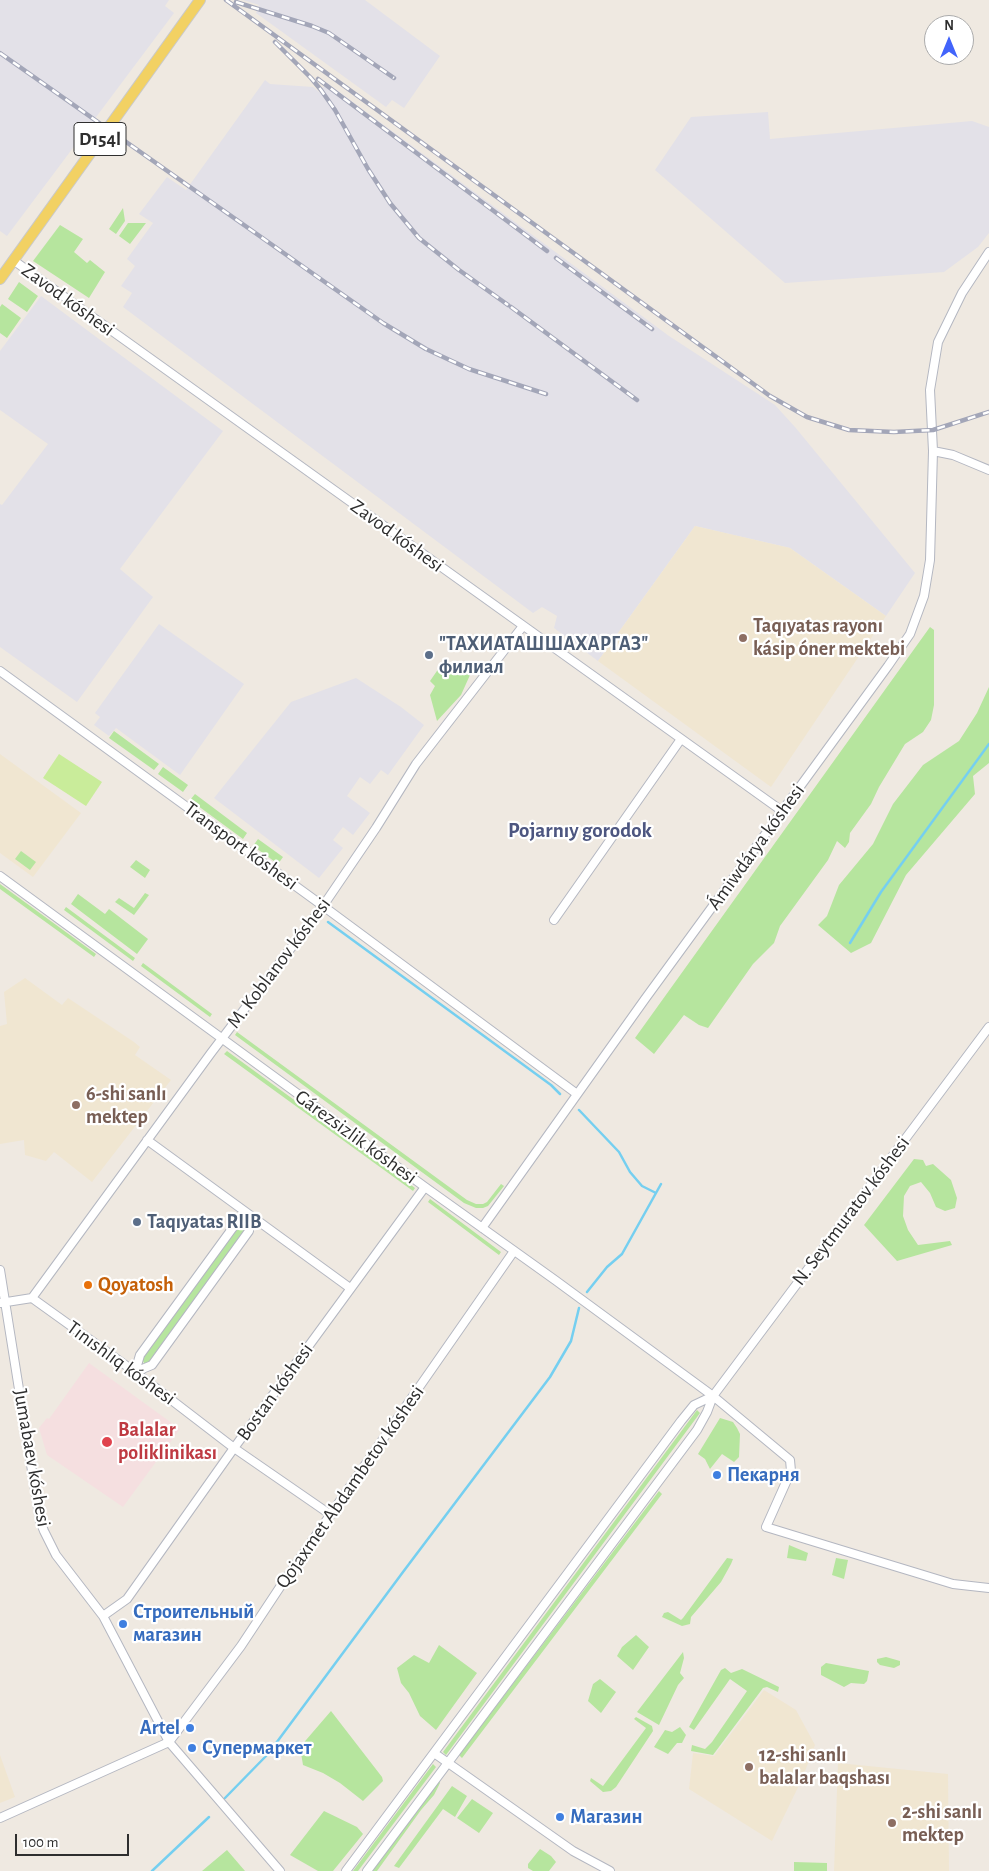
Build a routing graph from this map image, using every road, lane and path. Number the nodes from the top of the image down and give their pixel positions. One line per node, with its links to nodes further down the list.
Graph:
1 (200, 0): 3 (main road, D154l)
2 (989, 252): 5 (street, Ámiwdárya kóshesi)
3 (13, 260): 4 (main road, D154l); 7 (street, Zavod kóshesi)
4 (0, 279)
5 (933, 451): 6 (street); 10 (street, Ámiwdárya kóshesi)
6 (989, 470)
7 (523, 626): 9 (street, Zavod kóshesi); 12 (street, M. Koblanov kóshesi)
8 (0, 671): 12 (street, Transport kóshesi)
9 (681, 739): 10 (street, Zavod kóshesi); 13 (street)
10 (782, 811): 16 (street, Ámiwdárya kóshesi)
11 (0, 876): 15 (street, Gárezsizlik kóshesi)
12 (323, 906): 15 (street, M. Koblanov kóshesi); 16 (street, Transport kóshesi)
13 (554, 920)
14 (989, 1026): 27 (street, N. Seytmuratov kóshesi)
15 (222, 1038): 17 (street, M. Koblanov kóshesi); 18 (street, Gárezsizlik kóshesi)
16 (577, 1094): 20 (street, Ámiwdárya kóshesi)
17 (147, 1140): 19 (street); 24 (street, M. Koblanov kóshesi)
18 (425, 1188): 20 (street, Gárezsizlik kóshesi); 23 (street, Bostan kóshesi)
19 (250, 1216): 23 (street); 26 (street); 26 (street)
20 (482, 1228): 21 (street, Gárezsizlik kóshesi)
21 (514, 1251): 27 (street, Gárezsizlik kóshesi); 29 (street, Qojaxmet Abdambetov kóshesi)
22 (0, 1270): 25 (street, Jumabaev kóshesi)
23 (350, 1288): 28 (street, Bostan kóshesi)
24 (32, 1298): 25 (street); 26 (street, Tınıshlıq kóshesi)
25 (3, 1303): 31 (street, Jumabaev kóshesi)
26 (135, 1372): 28 (street, Tınıshlıq kóshesi)
27 (713, 1396): 30 (street, Gárezsizlik kóshesi); 33 (street); 34 (street)
28 (234, 1448): 29 (street, Tınıshlıq kóshesi); 31 (street, Bostan kóshesi)
29 (331, 1516): 32 (street, Qojaxmet Abdambetov kóshesi)
30 (989, 1588)
31 (103, 1616): 32 (street, Jumabaev kóshesi)
32 (170, 1742): 35 (street, Qojaxmet Abdambetov kóshesi); 36 (street, Jumabaev kóshesi)
33 (434, 1753): 34 (street); 37 (street)
34 (447, 1762): 38 (street); 39 (street)
35 (0, 1818)
36 (280, 1871)
37 (346, 1871)
38 (367, 1871)
39 (610, 1871)

